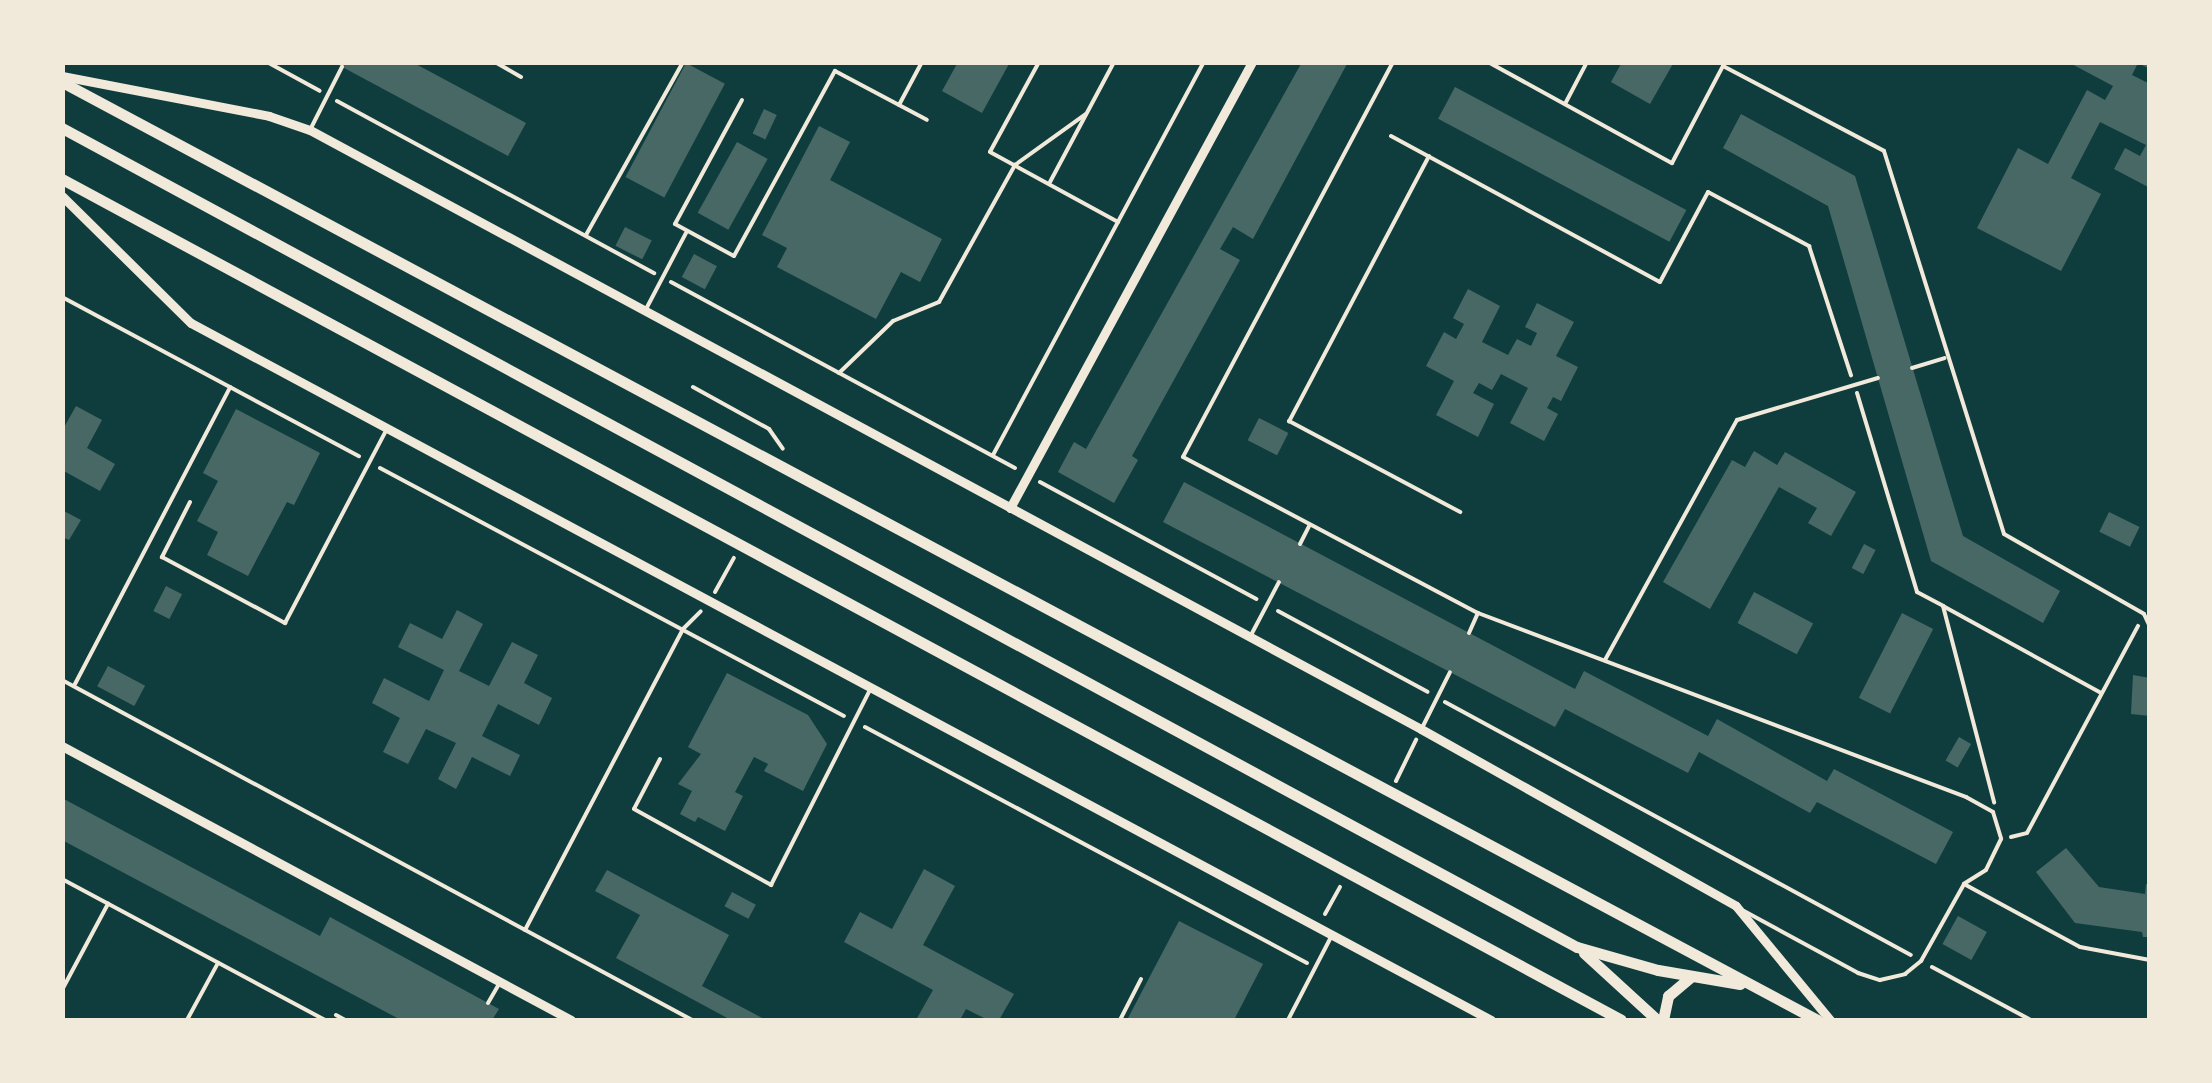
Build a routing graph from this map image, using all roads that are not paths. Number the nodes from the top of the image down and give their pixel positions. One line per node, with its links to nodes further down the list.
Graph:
1 (495, 62): 8 (lane)
2 (922, 62): 11 (lane)
3 (1252, 62): 25 (street)
4 (1393, 62): 26 (lane)
5 (1488, 62): 12 (lane)
6 (1586, 62): 12 (lane)
7 (342, 67): 15 (lane)
8 (521, 76)
9 (62, 79): 15 (street); 50 (main road)
10 (742, 100): 18 (lane)
11 (900, 104): 13 (lane); 18 (lane)
12 (1565, 104): 20 (lane)
13 (927, 120)
14 (62, 128): 44 (main road)
15 (310, 130): 19 (street)
16 (62, 179): 59 (main road)
17 (62, 196): 23 (street)
18 (688, 230): 19 (lane)
19 (645, 311): 25 (street)
20 (1945, 358): 21 (lane); 30 (lane)
21 (1912, 368)
22 (1878, 378): 33 (lane)
23 (387, 428): 24 (lane); 35 (street)
24 (190, 502)
25 (1010, 508): 32 (street)
26 (1310, 524): 27 (lane); 29 (lane)
27 (1300, 544)
28 (1279, 582): 32 (lane)
29 (1478, 612): 31 (lane); 33 (lane)
30 (2150, 627)
31 (1469, 632)
32 (1250, 637): 36 (street)
33 (1606, 660): 40 (lane)
34 (1450, 672): 36 (lane)
35 (871, 688): 38 (lane); 43 (street)
36 (1421, 729): 42 (street)
37 (62, 746): 49 (street)
38 (660, 759)
39 (62, 879): 41 (lane)
40 (1964, 884): 42 (lane); 45 (lane)
41 (108, 904): 46 (lane); 51 (lane)
42 (1736, 906): 62 (street)
43 (1332, 935): 57 (lane); 58 (street)
44 (1577, 948): 47 (main road); 60 (main road)
45 (2150, 960)
46 (218, 963): 53 (lane); 54 (lane)
47 (1692, 976): 50 (main road); 60 (main road)
48 (1142, 978): 56 (lane)
49 (500, 982): 52 (lane); 55 (street)
50 (1759, 988): 61 (main road)
51 (62, 990)
52 (488, 1003)
53 (187, 1020)
54 (325, 1020)
55 (571, 1020)
56 (1120, 1020)
57 (1288, 1020)
58 (1491, 1020)
59 (1620, 1020)
60 (1660, 1020)
61 (1816, 1020)
62 (1830, 1020)

